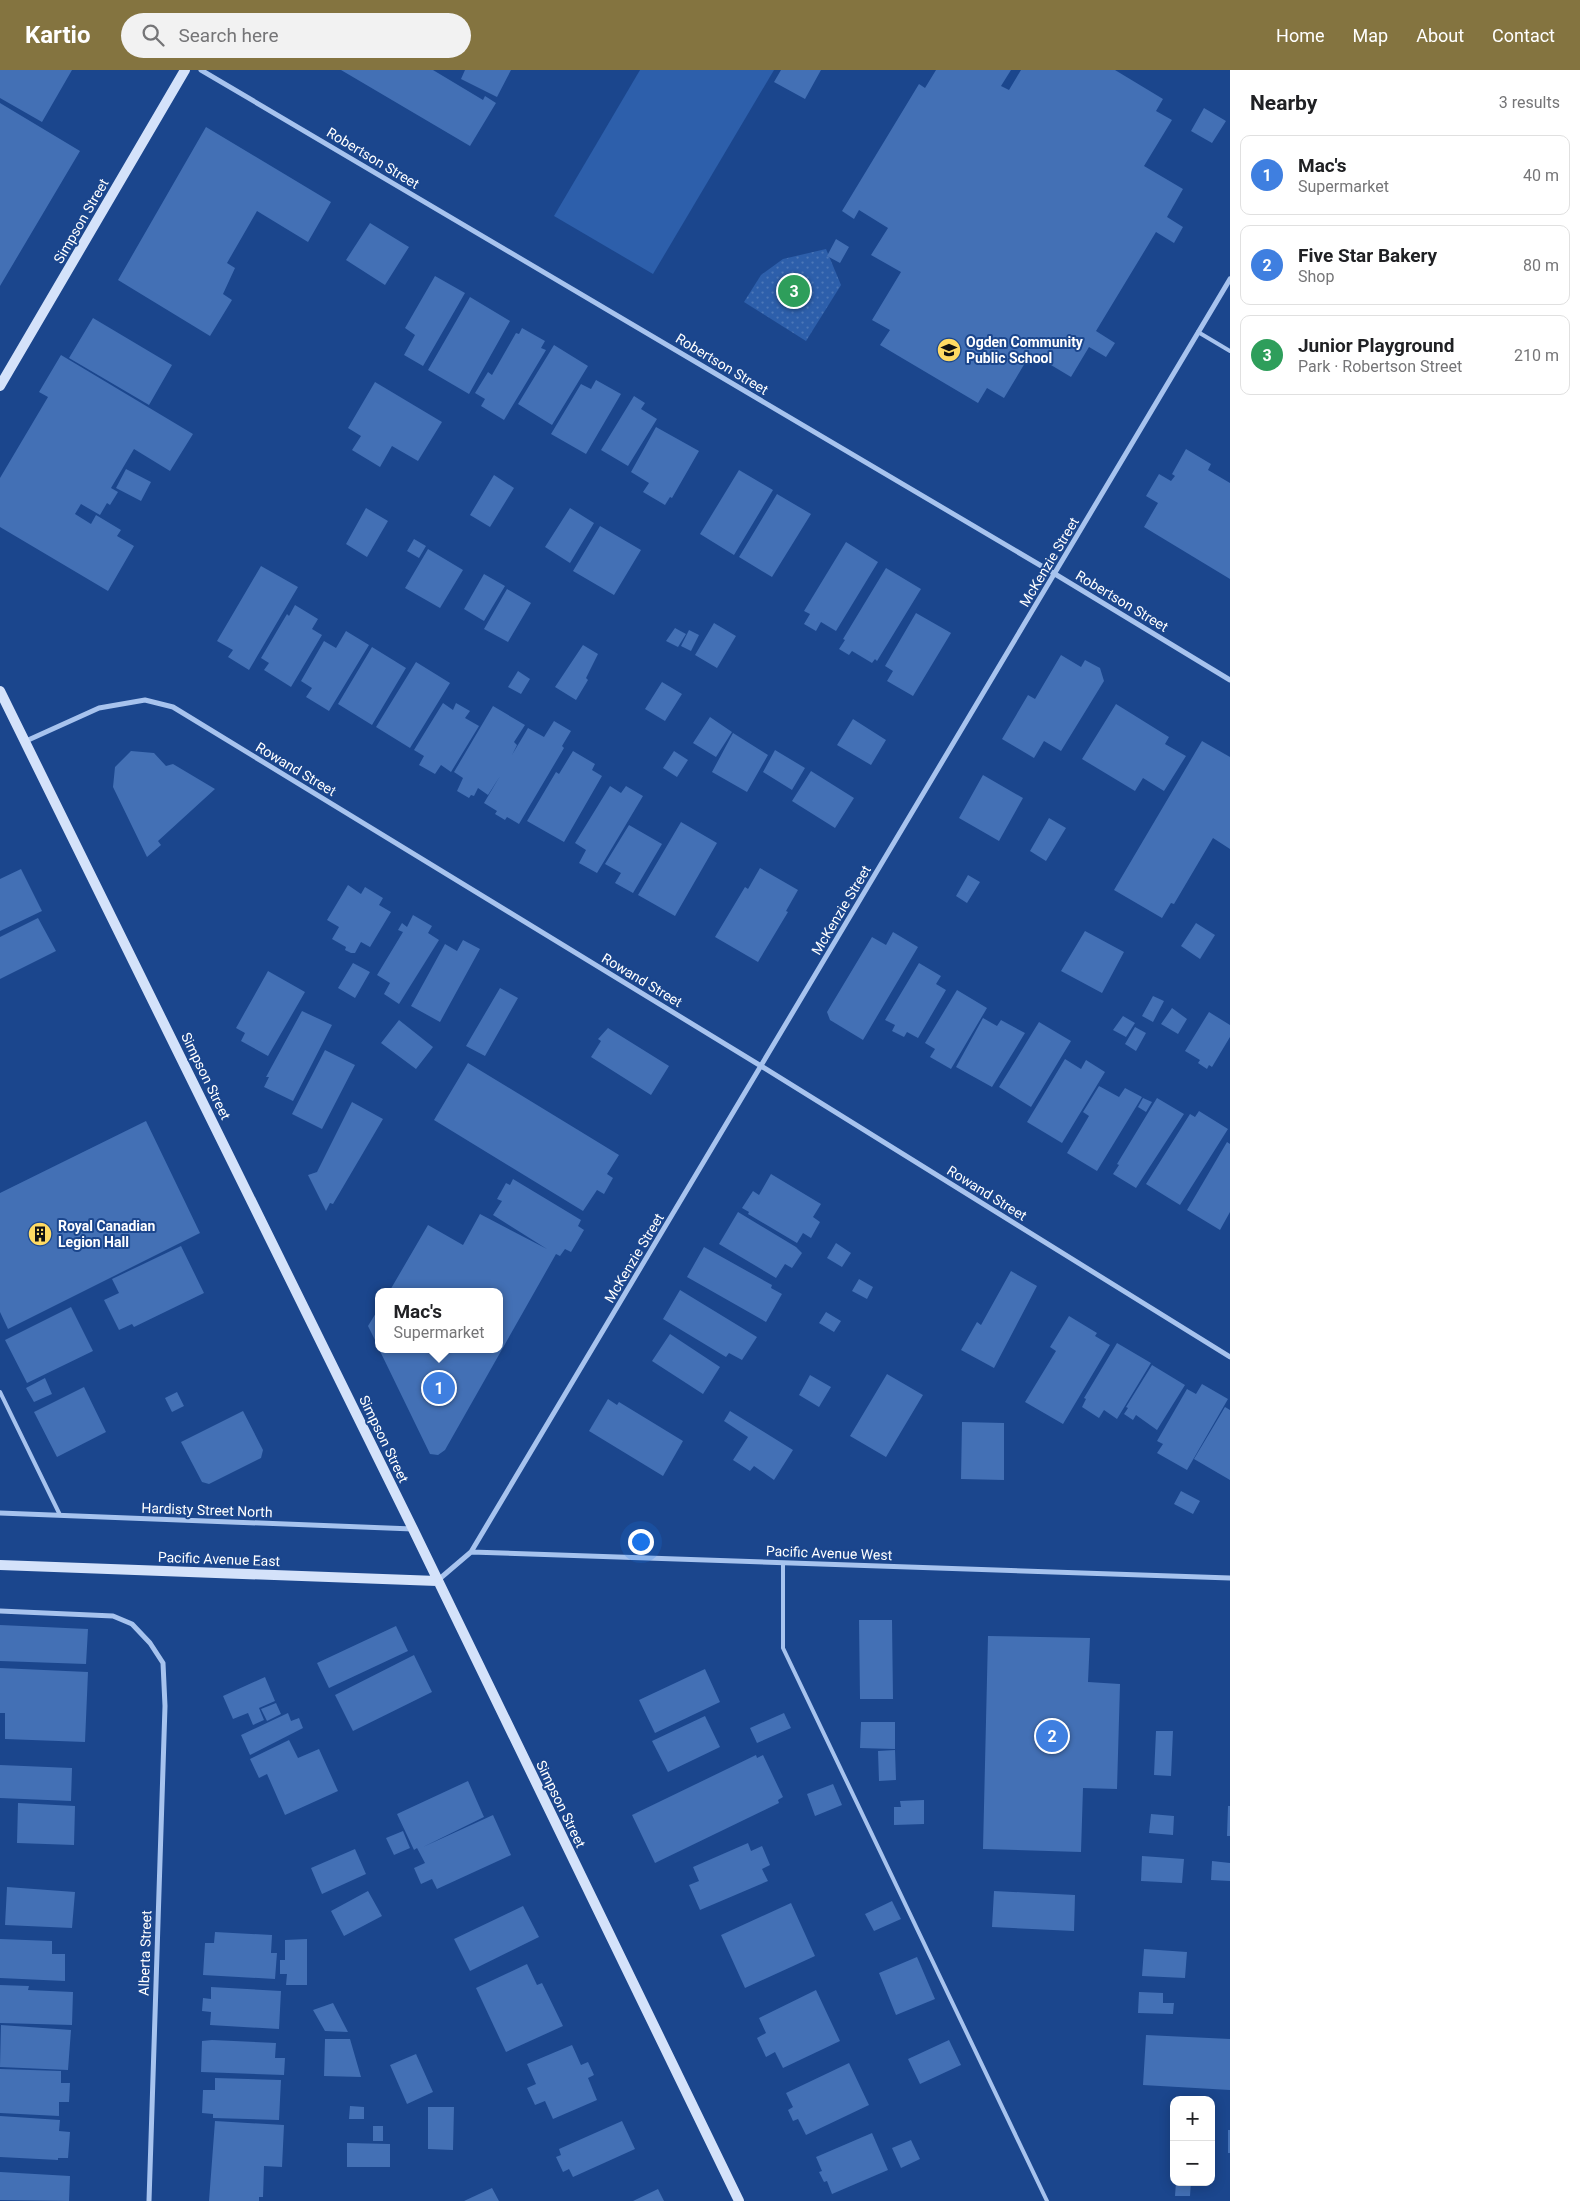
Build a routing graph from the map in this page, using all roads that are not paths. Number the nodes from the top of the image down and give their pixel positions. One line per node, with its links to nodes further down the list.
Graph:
1 (185, 70): 6 (main road, Simpson Street)
2 (201, 70): 7 (street, Robertson Street)
3 (1230, 278): 4 (street, McKenzie Street)
4 (1198, 332): 5 (lane); 7 (street, McKenzie Street)
5 (1230, 351)
6 (0, 386)
7 (1055, 574): 8 (street, Robertson Street); 11 (street, McKenzie Street)
8 (1230, 680)
9 (0, 692): 10 (main road, Simpson Street)
10 (26, 741): 11 (street, Rowand Street); 16 (main road, Simpson Street)
11 (761, 1066): 12 (street, Rowand Street); 17 (street, McKenzie Street)
12 (1230, 1357)
13 (0, 1392): 15 (lane)
14 (0, 1512): 15 (street, Hardisty Street North)
15 (60, 1515): 16 (street, Hardisty Street North)
16 (413, 1529): 21 (main road, Simpson Street)
17 (471, 1552): 18 (street, Pacific Avenue West); 21 (street)
18 (783, 1563): 20 (street, Pacific Avenue West); 25 (lane)
19 (0, 1565): 21 (main road, Pacific Avenue East)
20 (1230, 1578)
21 (437, 1581): 24 (main road, Simpson Street)
22 (0, 1611): 23 (street, Alberta Street)
23 (148, 2201)
24 (739, 2201)
25 (1047, 2201)

